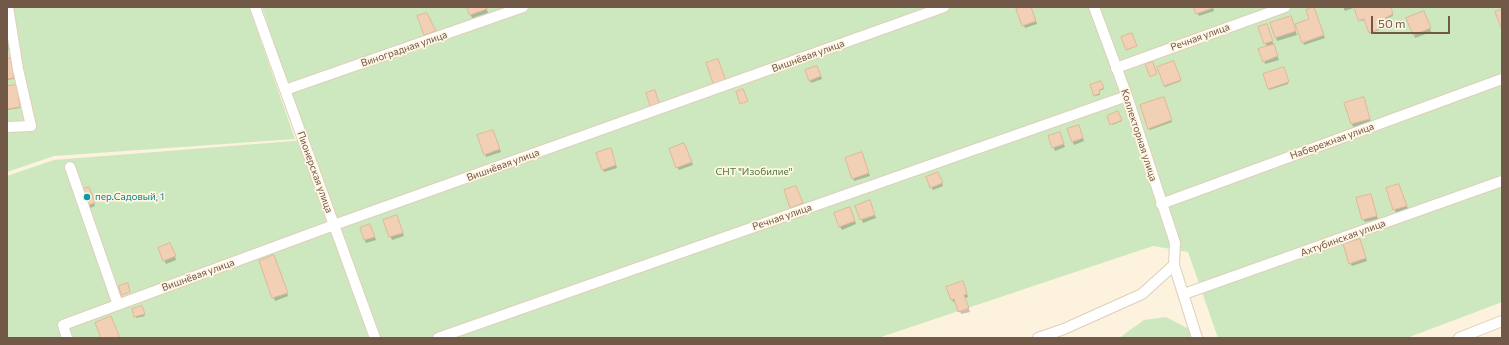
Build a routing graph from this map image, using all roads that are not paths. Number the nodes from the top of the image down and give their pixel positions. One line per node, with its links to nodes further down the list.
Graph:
1 (8, 7): 11 (street)
2 (255, 7): 9 (street, Пионерская улица)
3 (523, 7): 9 (street, Виноградная улица)
4 (944, 7): 15 (street, Вишнёвая улица)
5 (1094, 7): 7 (street, Коллекторная улица)
6 (1285, 7): 7 (street, Речная улица)
7 (1116, 68): 10 (street, Коллекторная улица)
8 (1502, 79): 14 (street, Набережная улица)
9 (285, 90): 15 (street, Пионерская улица)
10 (1127, 96): 14 (street, Коллекторная улица); 22 (street, Речная улица)
11 (7, 128)
12 (70, 167): 18 (street)
13 (1502, 181): 17 (street, Ахтубинская улица)
14 (1161, 204): 16 (street, Коллекторная улица)
15 (334, 225): 18 (street, Вишнёвая улица); 21 (street, Пионерская улица)
16 (1174, 265): 17 (street); 23 (street)
17 (1184, 294): 24 (street)
18 (118, 305): 20 (street, Вишнёвая улица)
19 (1502, 321): 25 (street)
20 (67, 338)
21 (375, 338)
22 (438, 338)
23 (1038, 338)
24 (1198, 338)
25 (1459, 338)

